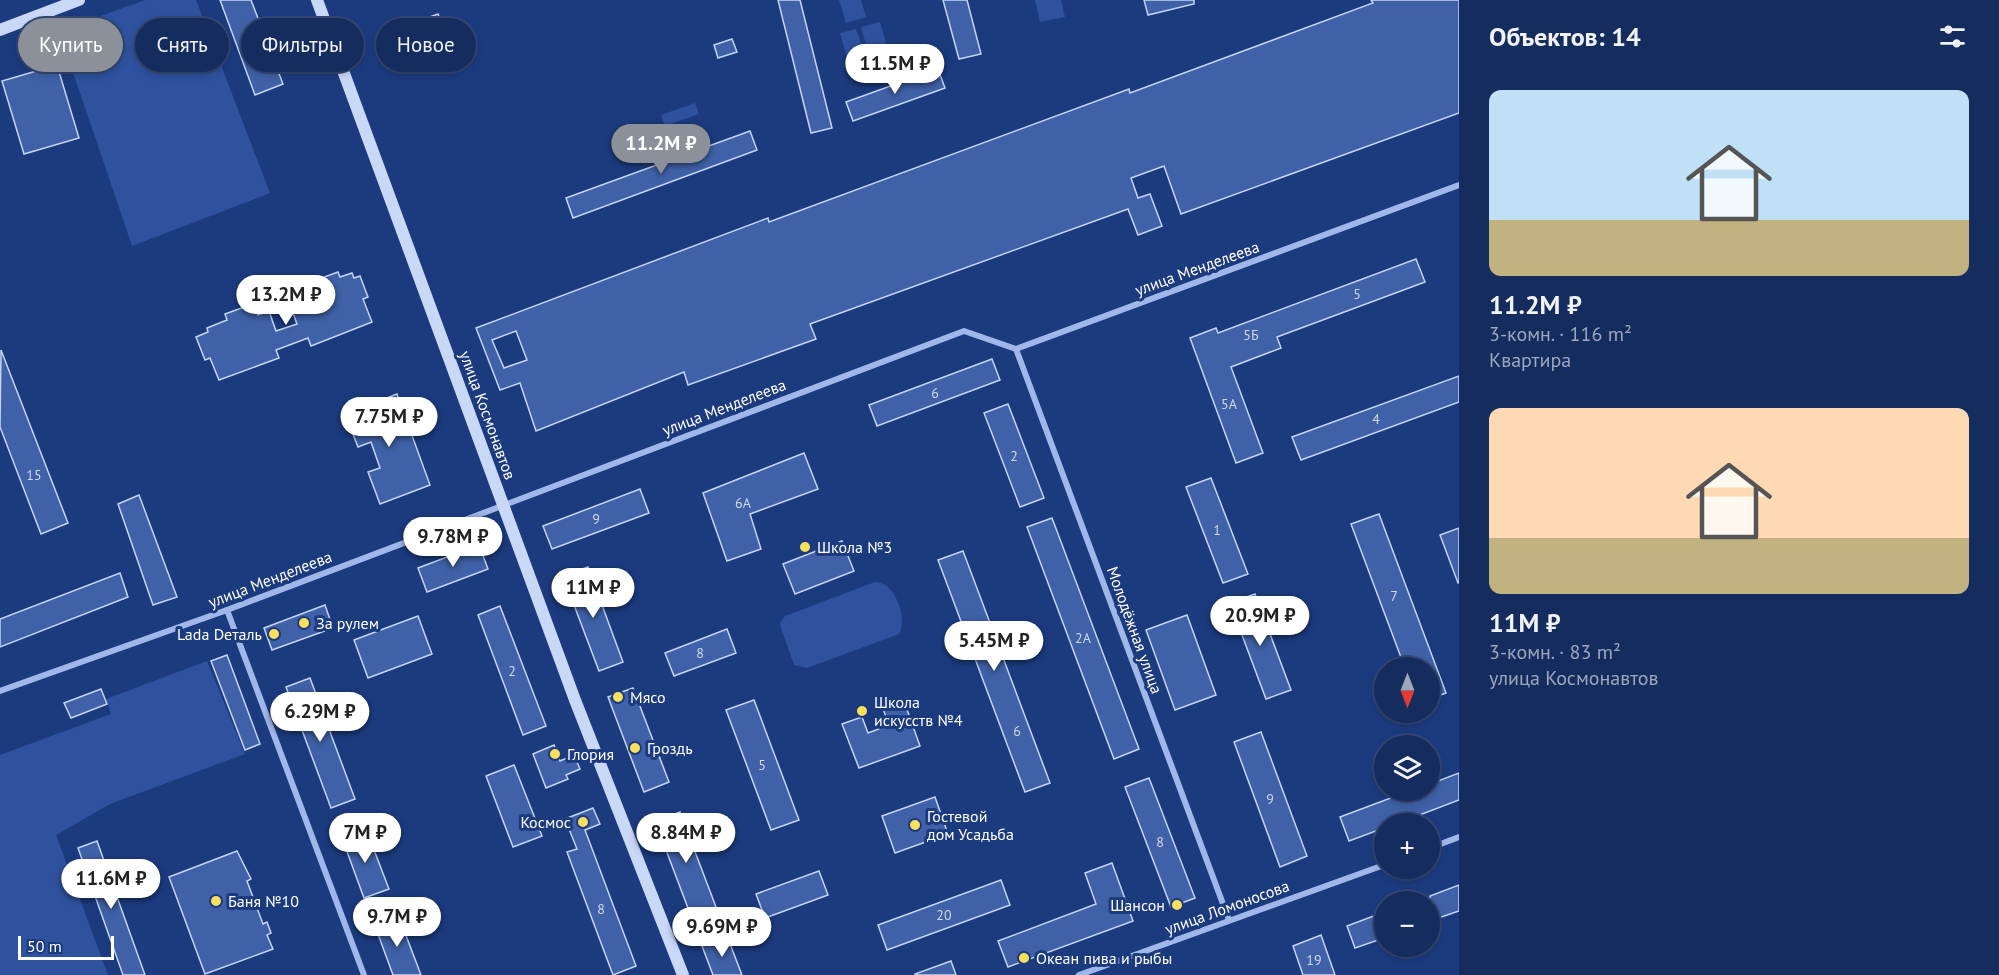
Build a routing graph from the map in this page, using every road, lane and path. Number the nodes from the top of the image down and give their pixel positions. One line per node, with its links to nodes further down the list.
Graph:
1 (80, 0): 3 (street)
2 (316, 0): 6 (street, улица Космонавтов)
3 (0, 30)
4 (1459, 185): 5 (street, улица Менделеева)
5 (1016, 349): 6 (street, улица Менделеева); 12 (street, Молодёжная улица)
6 (503, 505): 7 (street, улица Менделеева); 14 (street, улица Космонавтов)
7 (226, 610): 8 (street, улица Менделеева); 13 (street)
8 (0, 691)
9 (1459, 837): 10 (street)
10 (1440, 844)
11 (1374, 869): 12 (street, улица Ломоносова)
12 (1229, 920): 15 (street, улица Ломоносова)
13 (364, 975)
14 (683, 975)
15 (1079, 975)

